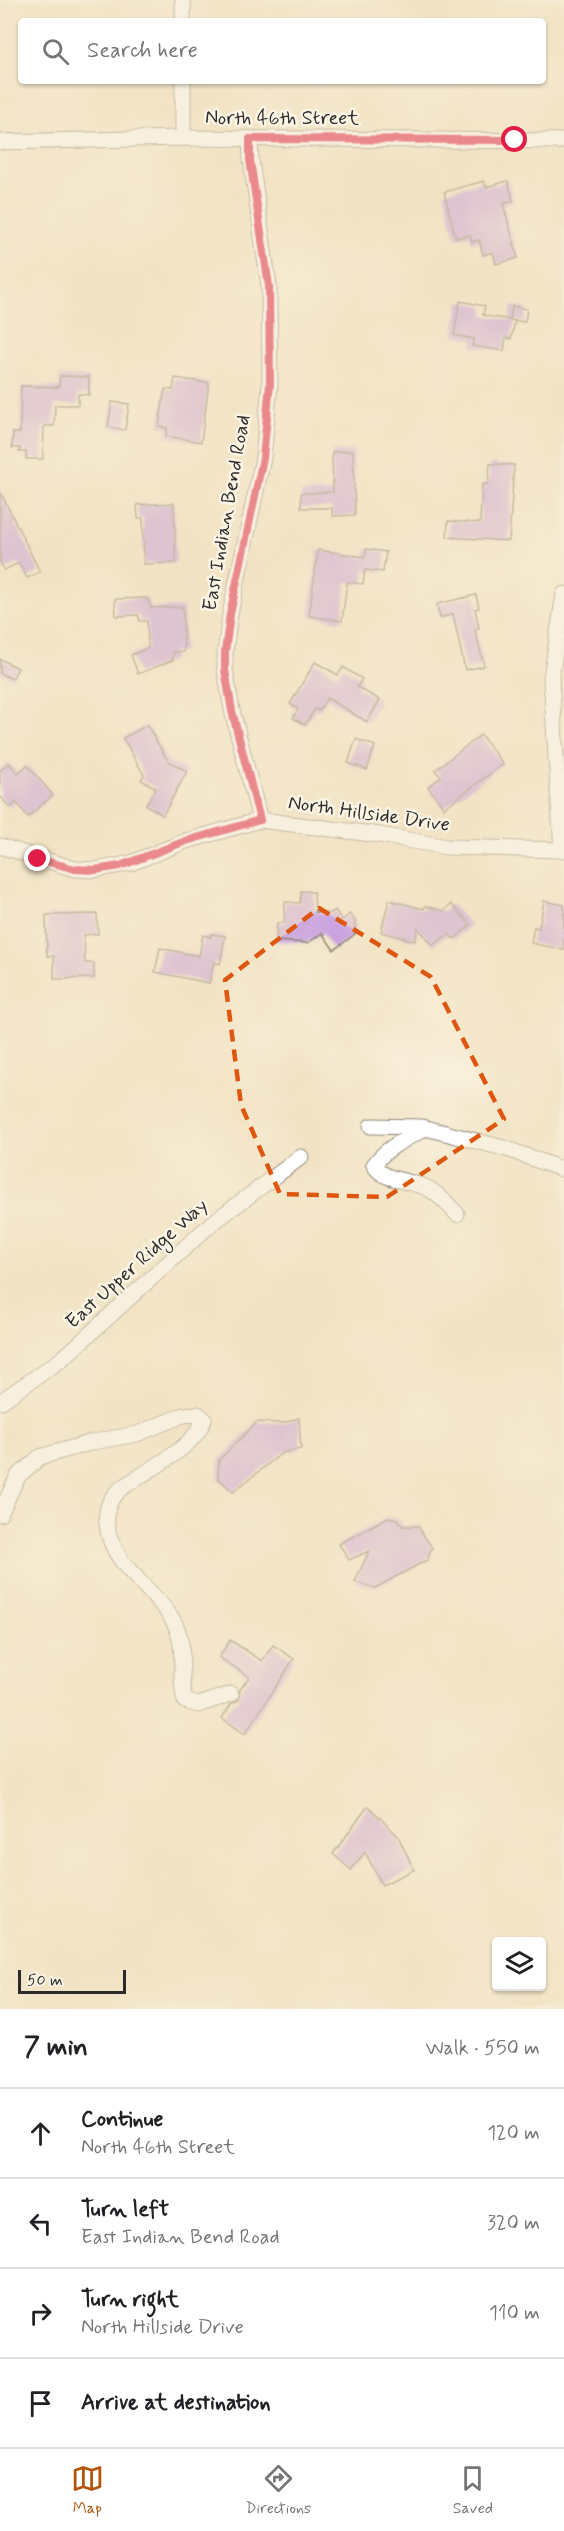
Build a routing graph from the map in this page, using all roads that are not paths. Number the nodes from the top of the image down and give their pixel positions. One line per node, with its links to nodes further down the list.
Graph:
1 (183, 0): 2 (street)
2 (183, 18)
3 (183, 84): 4 (street)
4 (183, 138): 5 (street, North 46th Street); 7 (street, North 46th Street)
5 (250, 139): 6 (street, North 46th Street); 9 (street, East Indian Bend Road)
6 (564, 141)
7 (0, 142)
8 (564, 594): 11 (street)
9 (260, 820): 10 (street, North Hillside Drive); 11 (street, North Hillside Drive)
10 (0, 846)
11 (563, 850)
12 (371, 1126): 13 (street)
13 (426, 1128): 15 (street); 16 (street)
14 (301, 1157): 17 (street, East Upper Ridge Way)
15 (564, 1170)
16 (457, 1214)
17 (0, 1402)
18 (0, 1514): 19 (street)
19 (231, 1694)

